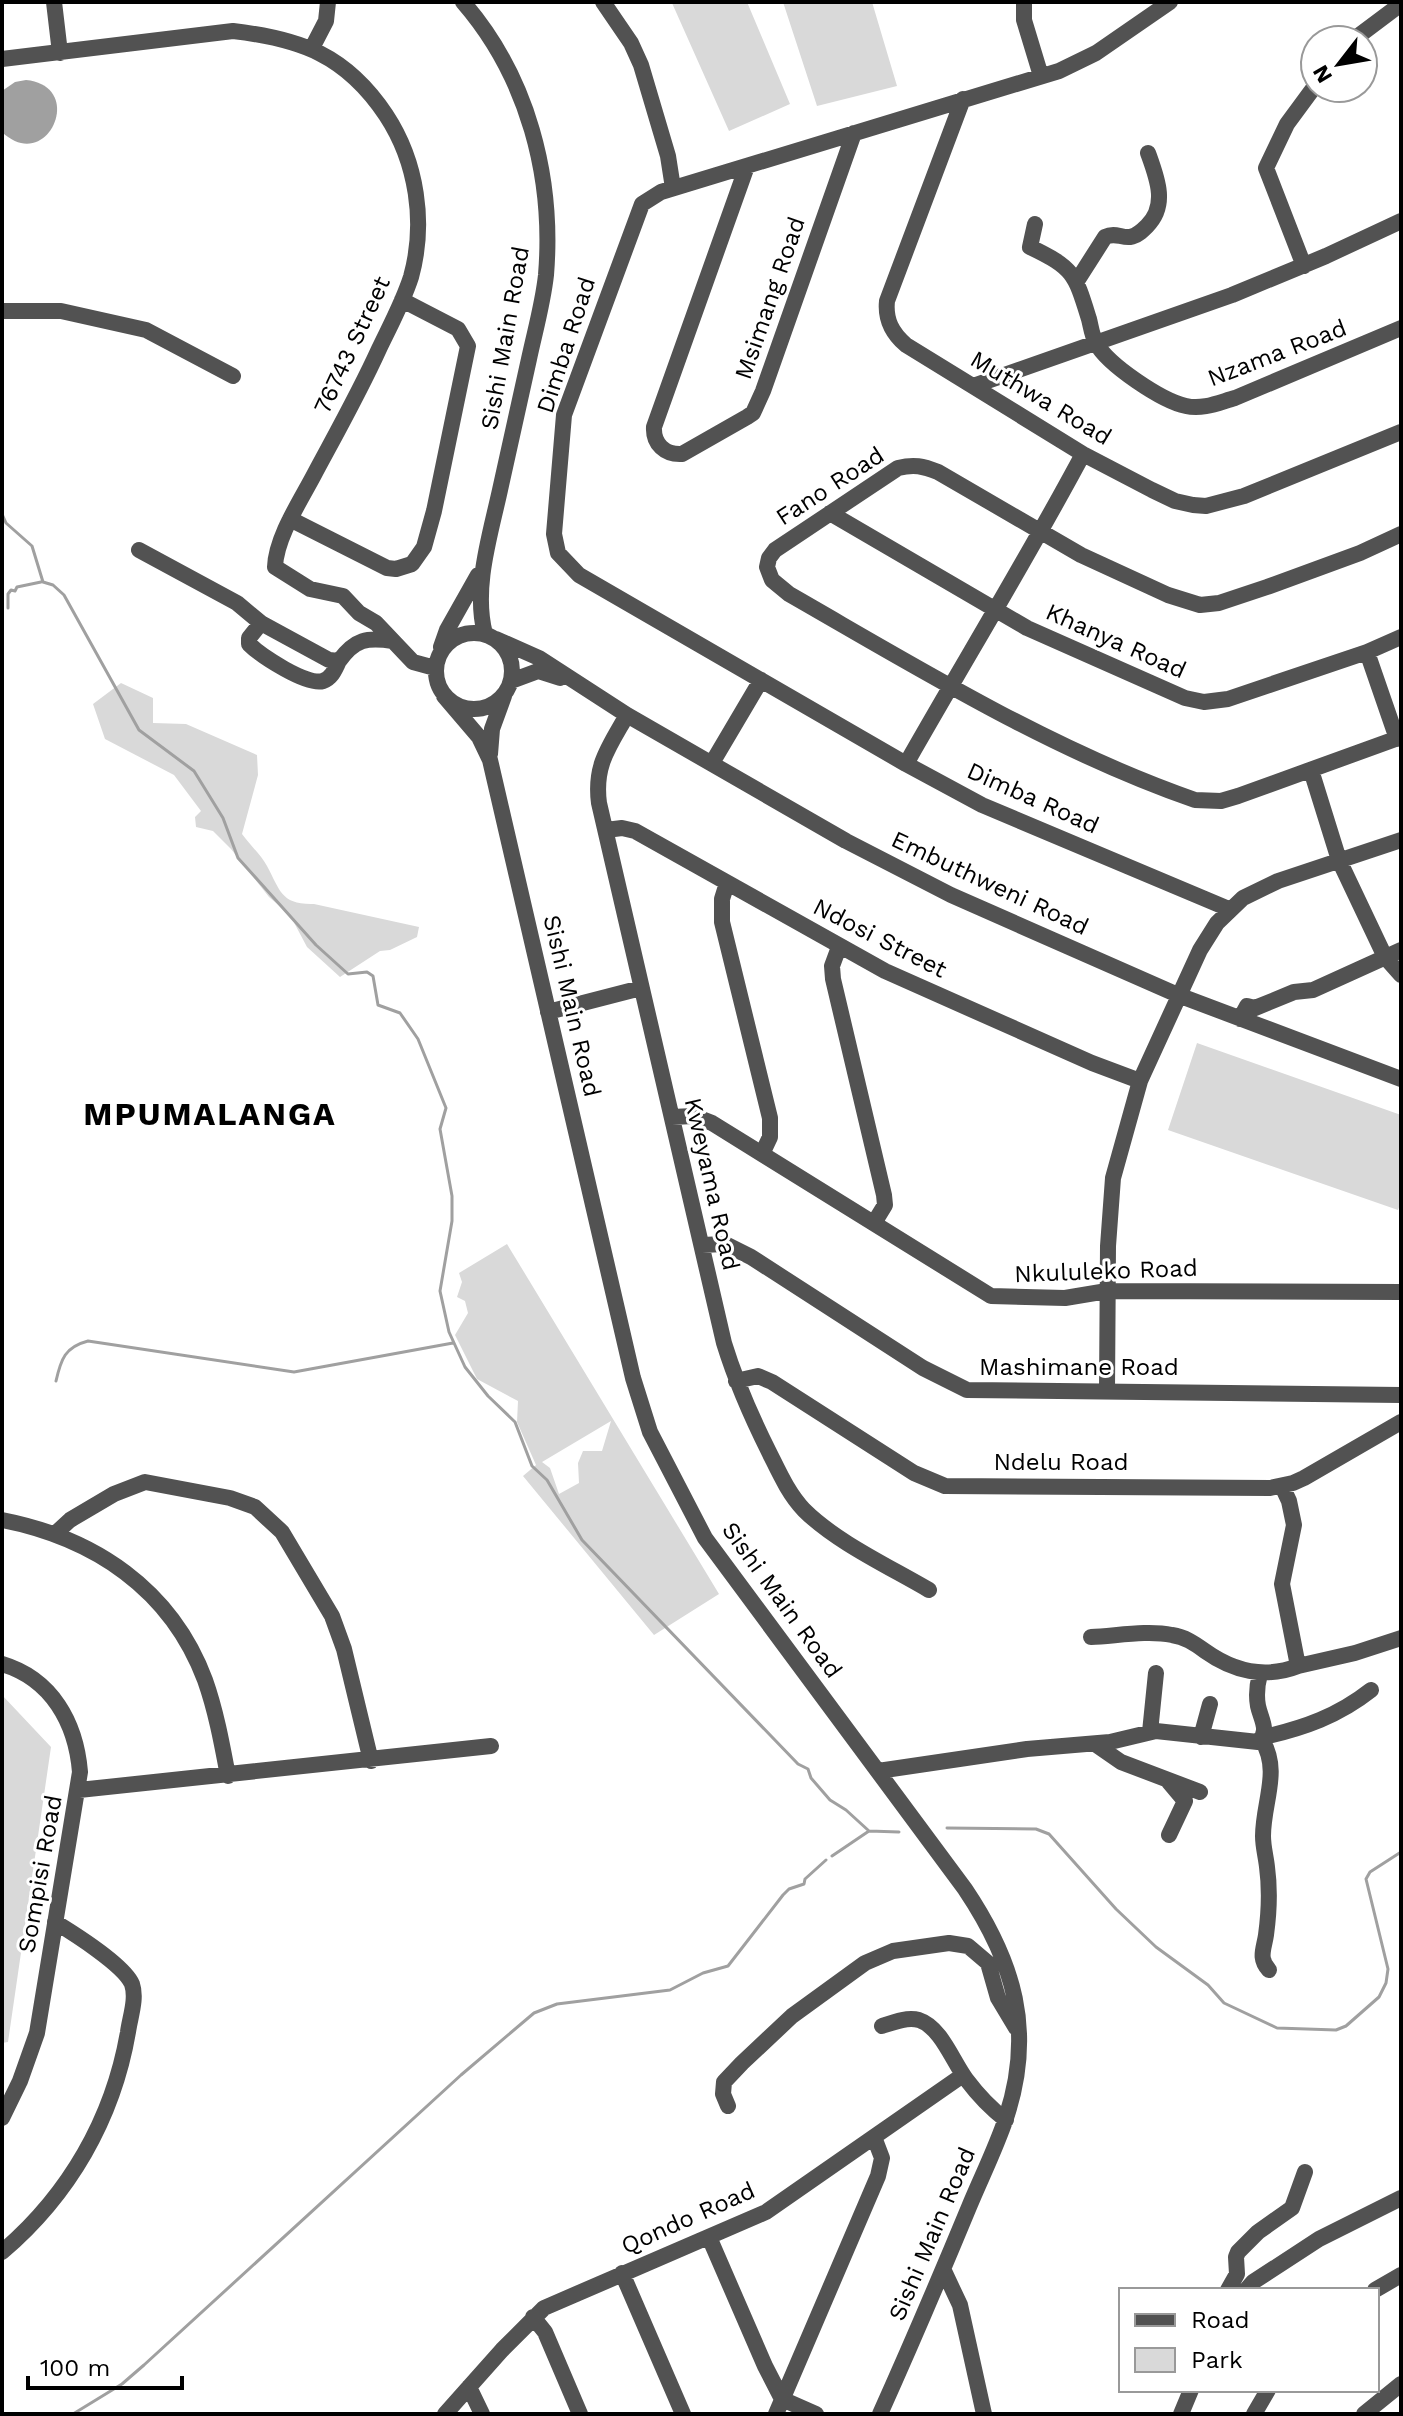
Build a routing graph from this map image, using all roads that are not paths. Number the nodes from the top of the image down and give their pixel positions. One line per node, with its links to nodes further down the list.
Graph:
1 (54, 2): 10 (street)
2 (328, 2): 9 (street)
3 (463, 2): 36 (street, Sishi Main Road)
4 (603, 2): 18 (street)
5 (1024, 2): 12 (street)
6 (1170, 2): 12 (street, Dimba Road)
7 (1401, 4): 8 (street)
8 (1374, 24)
9 (312, 48): 10 (street, 76743 Street); 23 (street, 76743 Street)
10 (60, 53): 11 (street, 76743 Street)
11 (2, 59)
12 (1041, 76): 13 (street, Dimba Road)
13 (963, 99): 15 (street, Dimba Road); 28 (street, Muthwa Road)
14 (1302, 104): 21 (street)
15 (854, 133): 17 (street, Dimba Road); 17 (street, Msimang Road)
16 (1148, 153): 22 (street)
17 (747, 166): 18 (street, Dimba Road)
18 (673, 188): 45 (street, Dimba Road)
19 (1401, 221): 21 (street)
20 (1035, 224): 22 (street)
21 (1304, 266): 26 (street)
22 (1077, 281): 26 (street, Nzama Road)
23 (402, 300): 32 (street, 76743 Street); 32 (street)
24 (2, 311): 27 (street)
25 (1401, 328): 26 (street, Nzama Road)
26 (1096, 343): 28 (street)
27 (233, 376)
28 (973, 386): 30 (street, Muthwa Road)
29 (1401, 432): 30 (street, Muthwa Road)
30 (1083, 454): 33 (street)
31 (830, 513): 33 (street, Fano Road); 37 (street, Khanya Road); 47 (street, Fano Road)
32 (290, 519): 41 (street, 76743 Street)
33 (1041, 533): 34 (street, Fano Road); 37 (street)
34 (1401, 534)
35 (139, 550): 38 (street)
36 (486, 555): 39 (street, Sishi Main Road); 44 (street, Sishi Main Road)
37 (994, 610): 42 (street, Khanya Road); 47 (street)
38 (261, 623): 43 (street); 43 (street)
39 (490, 637): 44 (street); 46 (street, Embuthweni Road); 48 (street)
40 (1401, 637): 42 (street, Khanya Road)
41 (393, 641): 43 (street); 44 (street, 76743 Street)
42 (1367, 652): 51 (street)
43 (339, 661)
44 (437, 661): 49 (street)
45 (761, 680): 53 (street); 54 (street, Dimba Road)
46 (580, 686): 48 (street, Embuthweni Road); 50 (street, Embuthweni Road)
47 (950, 686): 54 (street); 55 (street, Fano Road)
48 (508, 688): 49 (street); 52 (street, Sishi Main Road)
49 (444, 696): 52 (street, Sishi Main Road)
50 (627, 715): 53 (street, Embuthweni Road); 56 (street, Kweyama Road)
51 (1399, 738): 55 (street, Fano Road)
52 (490, 760): 66 (street, Sishi Main Road)
53 (712, 763): 65 (street, Embuthweni Road)
54 (906, 764): 60 (street, Dimba Road)
55 (1311, 770): 58 (street)
56 (606, 830): 59 (street, Ndosi Street); 64 (street, Kweyama Road)
57 (1401, 840): 58 (street)
58 (1339, 860): 60 (street); 62 (street)
59 (727, 883): 61 (street, Ndosi Street); 71 (street)
60 (1229, 909): 65 (street)
61 (839, 947): 69 (street, Ndosi Street); 72 (street)
62 (1393, 953): 63 (street); 67 (street)
63 (1401, 975)
64 (641, 988): 66 (street); 70 (street, Kweyama Road)
65 (1178, 995): 67 (street, Embuthweni Road); 69 (street)
66 (548, 1012): 98 (street, Sishi Main Road)
67 (1240, 1019): 68 (street, Embuthweni Road)
68 (1401, 1079)
69 (1140, 1081): 74 (street)
70 (672, 1117): 71 (street, Nkululeko Road); 73 (street, Kweyama Road)
71 (762, 1154): 72 (street, Nkululeko Road)
72 (874, 1223): 74 (street, Nkululeko Road)
73 (702, 1245): 76 (street, Kweyama Road); 77 (street, Mashimane Road)
74 (1107, 1291): 75 (street, Nkululeko Road); 77 (street)
75 (1401, 1292)
76 (736, 1381): 80 (street, Ndelu Road); 83 (street, Kweyama Road)
77 (1107, 1391): 78 (street, Mashimane Road)
78 (1401, 1395)
79 (1401, 1422): 80 (street, Ndelu Road)
80 (1282, 1486): 87 (street)
81 (2, 1520): 82 (street)
82 (56, 1533): 97 (street); 99 (street)
83 (929, 1590)
84 (1091, 1637): 89 (street)
85 (1401, 1638): 87 (street)
86 (2, 1664): 101 (street, Sompisi Road)
87 (1298, 1666): 89 (street)
88 (1156, 1673): 92 (street)
89 (1260, 1674): 94 (street)
90 (1371, 1690): 94 (street)
91 (1210, 1704): 93 (street)
92 (1150, 1732): 93 (street); 95 (street)
93 (1201, 1737): 94 (street)
94 (1263, 1738): 105 (street)
95 (1095, 1744): 98 (street); 100 (street)
96 (491, 1746): 97 (street)
97 (371, 1761): 99 (street)
98 (878, 1771): 107 (street, Sishi Main Road)
99 (228, 1776): 101 (street)
100 (1168, 1781): 102 (street); 103 (street)
101 (79, 1790): 104 (street, Sompisi Road)
102 (1200, 1792)
103 (1169, 1835)
104 (55, 1922): 110 (street, Sompisi Road); 116 (street)
105 (1269, 1970)
106 (882, 2026): 108 (street)
107 (1019, 2033): 109 (street); 111 (street, Sishi Main Road)
108 (963, 2075): 111 (street); 112 (street, Qondo Road)
109 (728, 2106)
110 (2, 2118)
111 (1006, 2120): 117 (street, Sishi Main Road)
112 (874, 2137): 115 (street, Qondo Road); 128 (street)
113 (1305, 2172): 120 (street)
114 (1401, 2198): 121 (street)
115 (709, 2237): 118 (street, Qondo Road); 128 (street)
116 (2, 2252)
117 (944, 2271): 135 (street, Sishi Main Road); 136 (street)
118 (622, 2273): 123 (street, Qondo Road); 133 (street)
119 (1401, 2275): 122 (street)
120 (1229, 2288)
121 (1248, 2288)
122 (1378, 2288)
123 (533, 2317): 125 (street, Qondo Road); 132 (street)
124 (1401, 2384): 129 (street)
125 (469, 2387): 130 (street, Qondo Road); 131 (street)
126 (1190, 2392): 137 (street)
127 (1267, 2392): 138 (street)
128 (779, 2407): 134 (street)
129 (1382, 2407): 139 (street)
130 (445, 2414)
131 (482, 2414)
132 (580, 2414)
133 (683, 2414)
134 (816, 2414)
135 (880, 2414)
136 (984, 2414)
137 (1181, 2414)
138 (1254, 2414)
139 (1364, 2414)

